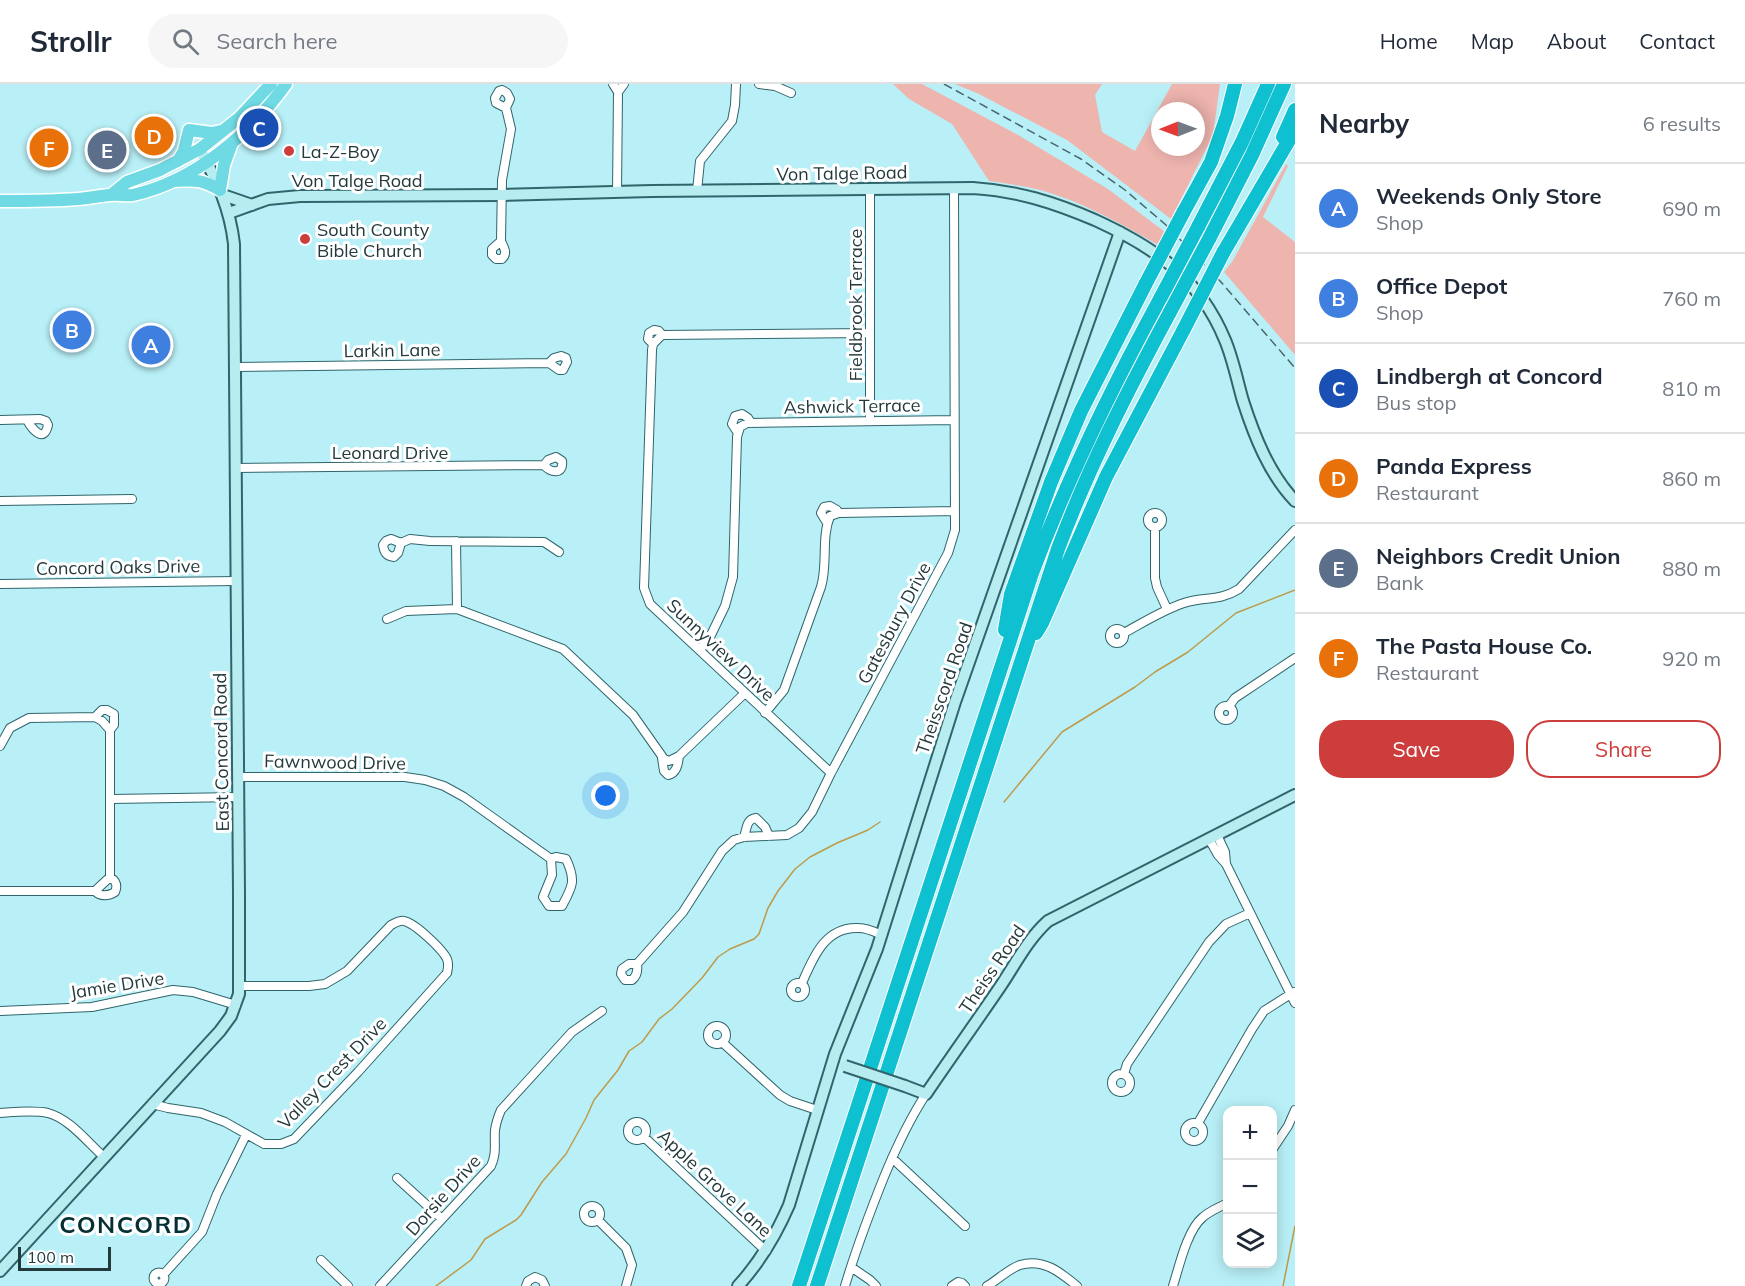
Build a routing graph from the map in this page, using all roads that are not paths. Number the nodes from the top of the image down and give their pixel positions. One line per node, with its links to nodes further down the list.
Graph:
1 (270, 84): 15 (main road)
2 (286, 84): 17 (main road)
3 (613, 84): 11 (street)
4 (624, 84): 11 (street)
5 (736, 84): 26 (street)
6 (759, 84): 12 (street)
7 (1224, 84): 21 (highway)
8 (1235, 84): 21 (highway)
9 (1268, 84): 65 (highway, bridge)
10 (1284, 84): 63 (highway, bridge)
11 (618, 92): 27 (street)
12 (791, 93)
13 (506, 108): 30 (street)
14 (1295, 110): 22 (highway)
15 (225, 130): 18 (main road); 19 (main road)
16 (1295, 130): 22 (highway)
17 (232, 143): 20 (main road); 28 (main road)
18 (200, 149): 19 (main road); 20 (street, East Concord Road)
19 (178, 161): 29 (main road)
20 (206, 162): 23 (main road); 28 (street, East Concord Road)
21 (1211, 162): 65 (highway, bridge)
22 (1268, 175): 63 (highway, bridge)
23 (169, 182): 28 (main road); 29 (main road)
24 (954, 188): 25 (street, Von Talge Road); 34 (street, Von Talge Road); 42 (street, Gatesbury Drive)
25 (870, 189): 26 (street, Von Talge Road); 36 (street, Fieldbrook Terrace)
26 (697, 191): 27 (street, Von Talge Road)
27 (617, 192): 30 (street, Von Talge Road)
28 (221, 193): 32 (street); 33 (street, East Concord Road)
29 (111, 195): 31 (main road)
30 (502, 195): 32 (street, Von Talge Road); 35 (street)
31 (0, 201)
32 (252, 205): 33 (street, Von Talge Road)
33 (229, 213): 38 (street, East Concord Road)
34 (1120, 232): 49 (street, Von Talge Road); 87 (street, Theisscord Road)
35 (501, 241)
36 (869, 333): 41 (street, Fieldbrook Terrace); 62 (street, Sunnyview Drive)
37 (549, 363): 38 (street, Larkin Lane)
38 (235, 367): 46 (street, East Concord Road)
39 (0, 420): 40 (street)
40 (27, 420)
41 (870, 420): 42 (street, Ashwick Terrace); 43 (street, Ashwick Terrace)
42 (954, 420): 50 (street, Gatesbury Drive)
43 (751, 423): 44 (street); 44 (street, Ashwick Terrace)
44 (738, 434): 62 (street, Ashwick Terrace)
45 (544, 465): 46 (street, Leonard Drive)
46 (236, 468): 56 (street, East Concord Road)
47 (132, 499): 48 (street)
48 (0, 501)
49 (1295, 501)
50 (955, 512): 68 (street); 74 (street, Gatesbury Drive)
51 (1155, 528): 59 (street)
52 (1295, 530): 59 (street)
53 (456, 541): 54 (street); 55 (street); 58 (street)
54 (401, 543)
55 (559, 552)
56 (237, 581): 57 (street, Concord Oaks Drive); 75 (street, East Concord Road)
57 (0, 584)
58 (457, 609): 60 (street); 73 (street)
59 (1167, 609): 61 (street)
60 (387, 619)
61 (1124, 633)
62 (700, 650): 66 (street, Sunnyview Drive)
63 (1021, 658): 127 (highway)
64 (1294, 659): 67 (street)
65 (999, 670): 126 (highway)
66 (745, 693): 68 (street, Sunnyview Drive); 72 (street)
67 (1229, 706)
68 (765, 713): 74 (street, Sunnyview Drive)
69 (95, 717): 70 (street); 70 (street); 71 (street)
70 (110, 730): 78 (street)
71 (0, 746)
72 (679, 756): 73 (street); 73 (street)
73 (662, 758)
74 (831, 773): 79 (street, Gatesbury Drive)
75 (238, 777): 77 (street, East Concord Road); 82 (street, Fawnwood Drive)
76 (1295, 795): 81 (street, Theiss Road)
77 (238, 798): 78 (street); 90 (street, East Concord Road)
78 (111, 799): 83 (street)
79 (769, 836): 80 (street, Gatesbury Drive); 80 (street)
80 (744, 837): 88 (street)
81 (1213, 837): 86 (street); 99 (street, Theiss Road)
82 (551, 859): 82 (street, Fawnwood Drive)
83 (110, 877): 85 (street); 85 (street)
84 (0, 891): 85 (street)
85 (95, 891)
86 (1250, 913): 91 (street); 98 (street)
87 (882, 935): 89 (street); 97 (street, Theisscord Road)
88 (637, 964)
89 (802, 983)
90 (239, 986): 93 (street, East Concord Road); 105 (street, Valley Crest Drive)
91 (1293, 992): 92 (street); 104 (street)
92 (1295, 1003)
93 (236, 1005): 94 (street, Jamie Drive); 100 (street, East Concord Road)
94 (0, 1011)
95 (602, 1011): 112 (street, Dorsie Drive)
96 (722, 1042): 101 (street)
97 (832, 1063): 99 (street, bridge); 101 (street)
98 (1124, 1074)
99 (926, 1094): 109 (street, Theiss Road)
100 (152, 1104): 105 (street, Valley Crest Drive); 108 (street, East Concord Road)
101 (817, 1110): 115 (street)
102 (1295, 1110): 107 (street)
103 (0, 1113): 108 (street)
104 (1197, 1123)
105 (246, 1135): 119 (street)
106 (644, 1137): 115 (street, Apple Grove Lane)
107 (1277, 1142)
108 (104, 1157): 118 (street, East Concord Road)
109 (892, 1158): 114 (street); 117 (street, Theiss Road)
110 (398, 1178): 112 (street)
111 (1223, 1205): 134 (street)
112 (442, 1219): 121 (street, Dorsie Drive)
113 (598, 1220): 124 (street)
114 (964, 1226)
115 (766, 1251): 125 (street)
116 (321, 1260): 120 (street)
117 (851, 1267): 128 (street, Theiss Road); 129 (street)
118 (0, 1271)
119 (163, 1275)
120 (348, 1286)
121 (380, 1286)
122 (526, 1286): 123 (street)
123 (545, 1286)
124 (626, 1286)
125 (738, 1286)
126 (798, 1286)
127 (817, 1286)
128 (845, 1286)
129 (876, 1286)
130 (952, 1286): 131 (street)
131 (965, 1286)
132 (987, 1286): 133 (street)
133 (1077, 1286)
134 (1173, 1286)

